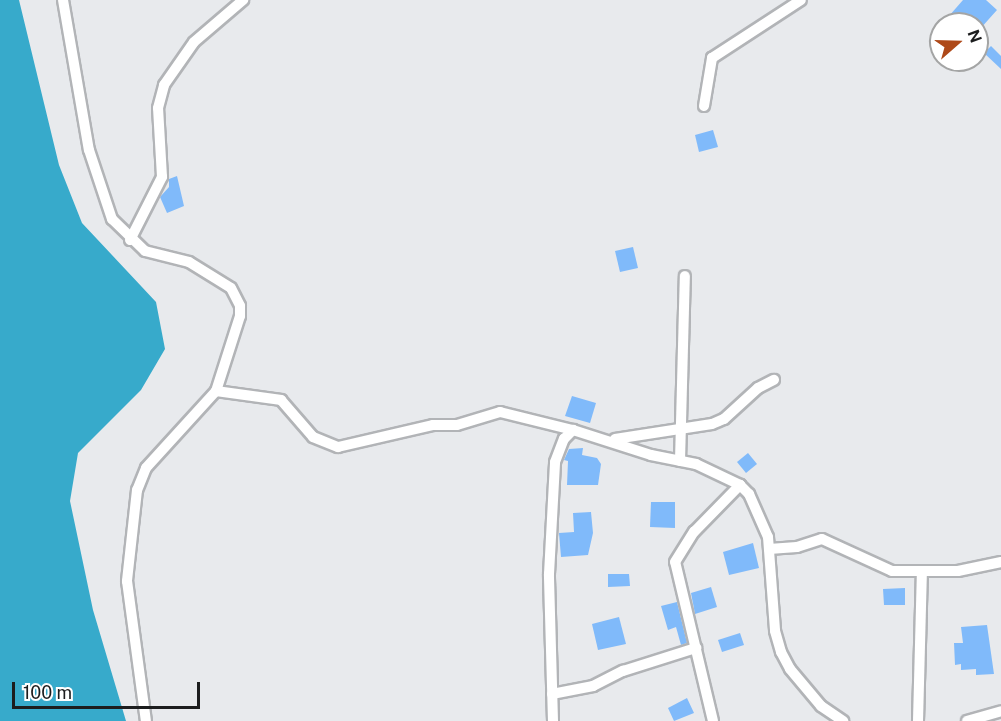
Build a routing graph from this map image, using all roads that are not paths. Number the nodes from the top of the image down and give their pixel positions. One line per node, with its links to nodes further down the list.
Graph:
1 (63, 0): 5 (street)
2 (243, 0): 5 (street)
3 (801, 0): 4 (street)
4 (704, 106)
5 (130, 240): 8 (street)
6 (685, 276): 10 (street)
7 (774, 380): 10 (street)
8 (216, 391): 9 (street); 20 (street)
9 (573, 430): 11 (street); 18 (street)
10 (681, 431): 11 (street); 12 (street)
11 (611, 440): 12 (street)
12 (680, 460): 13 (street)
13 (740, 485): 14 (street); 17 (street)
14 (769, 549): 16 (street); 23 (street)
15 (1001, 562): 16 (street)
16 (922, 571): 24 (street)
17 (696, 648): 18 (street); 22 (street)
18 (552, 694): 21 (street)
19 (1001, 711): 25 (street)
20 (146, 721)
21 (553, 721)
22 (713, 721)
23 (843, 721)
24 (918, 721)
25 (967, 721)

